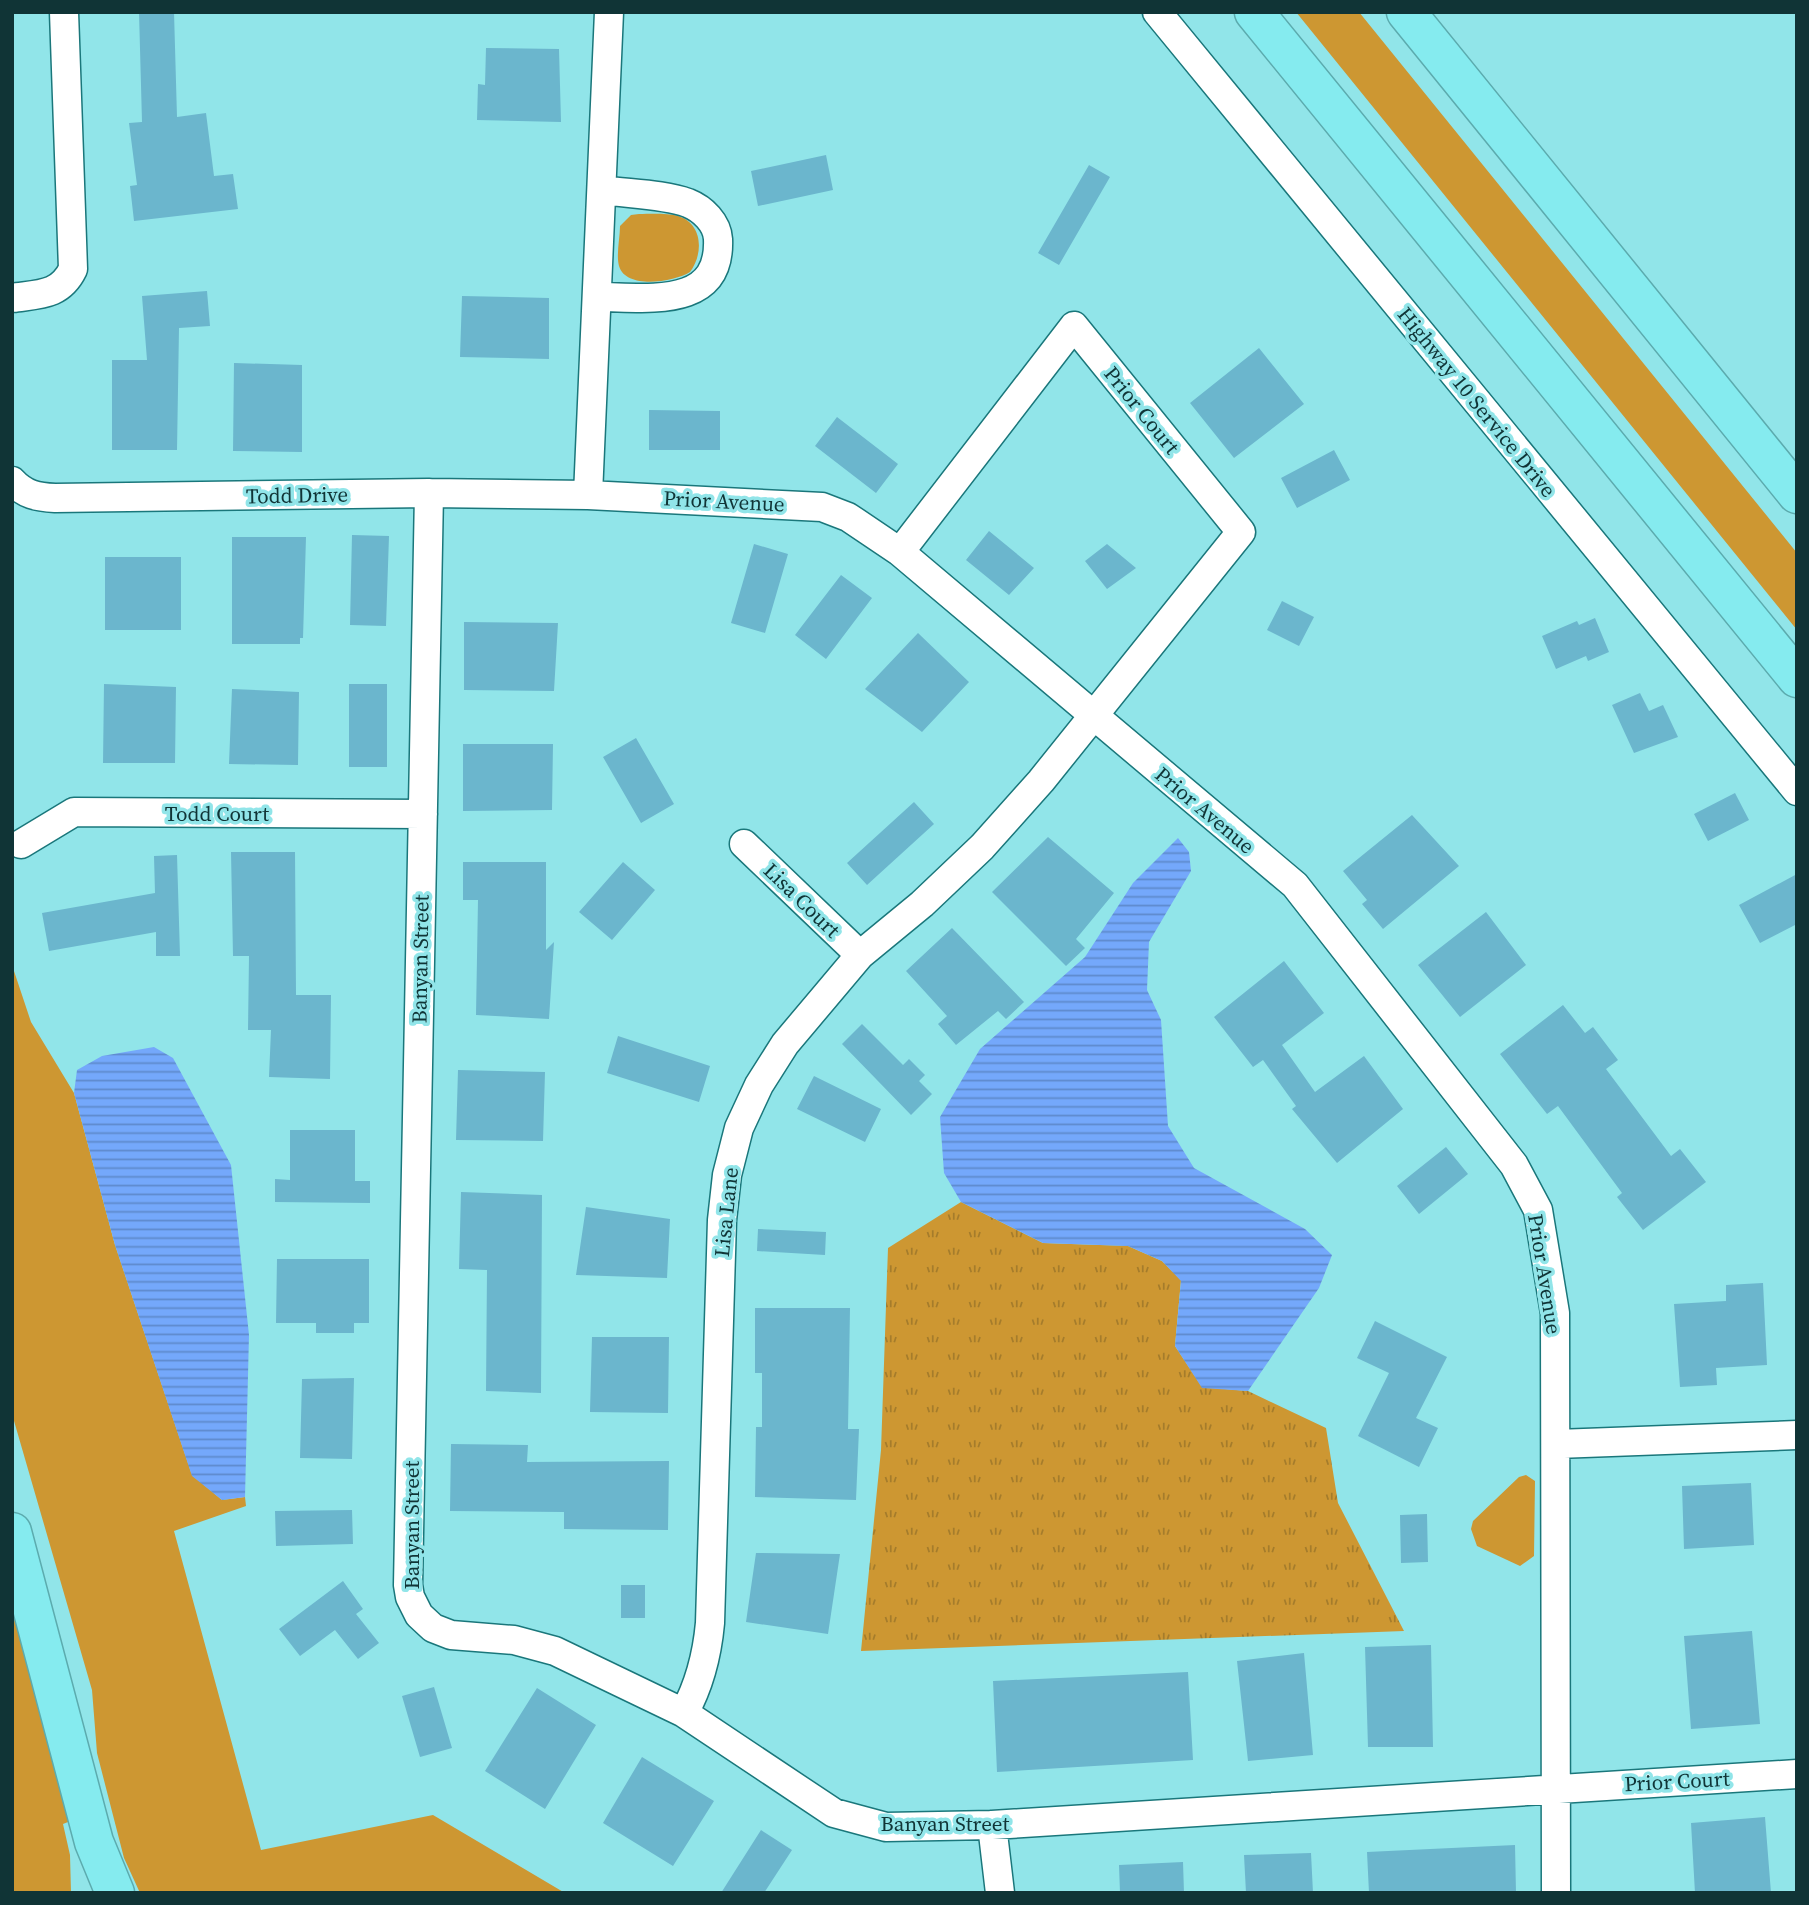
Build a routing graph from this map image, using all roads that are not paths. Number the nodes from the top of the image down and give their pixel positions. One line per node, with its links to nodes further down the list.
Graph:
1 (64, 12): 7 (street)
2 (609, 12): 6 (street)
3 (1157, 12): 18 (street, Highway 10 Service Drive)
4 (1254, 12): 14 (highway)
5 (1406, 12): 11 (highway)
6 (602, 190): 8 (street); 8 (street)
7 (12, 298)
8 (598, 298): 12 (street)
9 (12, 481): 10 (street, Todd Drive)
10 (429, 493): 12 (street, Todd Drive); 19 (street, Banyan Street)
11 (1797, 494)
12 (588, 495): 13 (street, Prior Avenue)
13 (900, 552): 17 (street, Prior Avenue); 17 (street, Prior Court)
14 (1726, 591): 15 (highway); 16 (highway)
15 (1797, 678)
16 (1797, 698)
17 (1093, 716): 22 (street, Lisa Lane); 24 (street, Prior Avenue)
18 (1797, 791)
19 (423, 814): 20 (street, Todd Court); 26 (street, Banyan Street)
20 (21, 844)
21 (744, 844): 22 (street, Lisa Court)
22 (860, 955): 26 (street, Lisa Lane)
23 (1797, 1435): 24 (street)
24 (1557, 1444): 28 (street, Prior Avenue)
25 (12, 1532): 30 (highway)
26 (684, 1713): 29 (street, Banyan Street)
27 (1797, 1774): 28 (street, Prior Court)
28 (1556, 1788): 29 (street, Banyan Street); 35 (street, Prior Avenue)
29 (992, 1825): 33 (street); 34 (street)
30 (94, 1842): 31 (highway); 32 (highway)
31 (91, 1893)
32 (115, 1893)
33 (983, 1893)
34 (1000, 1893)
35 (1556, 1893)

